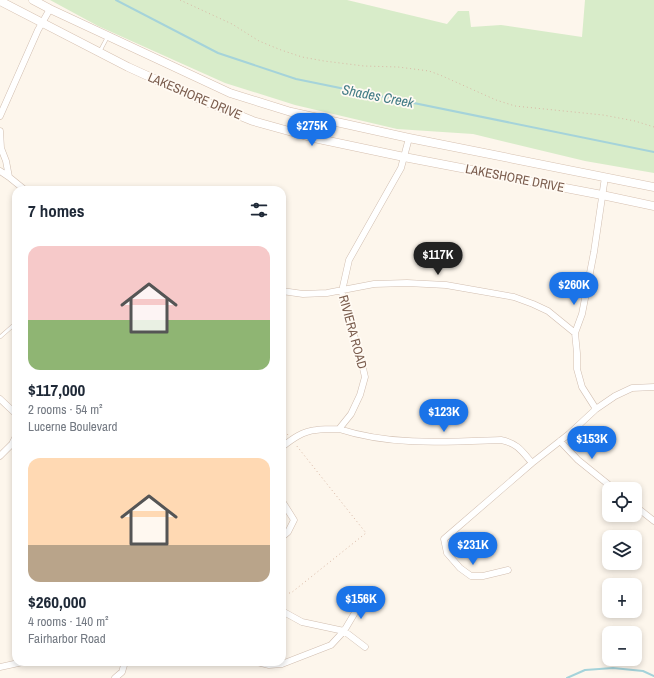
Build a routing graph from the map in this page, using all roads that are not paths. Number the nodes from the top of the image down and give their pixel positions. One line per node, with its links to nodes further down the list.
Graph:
1 (33, 0): 3 (main road, LAKESHORE DRIVE)
2 (0, 1): 4 (main road, LAKESHORE DRIVE)
3 (50, 9): 4 (street); 5 (main road, LAKESHORE DRIVE)
4 (42, 22): 6 (main road, LAKESHORE DRIVE); 7 (street)
5 (108, 36): 6 (lane); 8 (main road, LAKESHORE DRIVE)
6 (99, 52): 10 (main road, LAKESHORE DRIVE)
7 (0, 116)
8 (318, 118): 10 (main road); 11 (main road, LAKESHORE DRIVE)
9 (0, 131): 14 (street)
10 (314, 138): 12 (main road, LAKESHORE DRIVE)
11 (409, 138): 12 (street); 15 (main road, LAKESHORE DRIVE)
12 (404, 157): 18 (main road, LAKESHORE DRIVE); 20 (street, RIVIERA ROAD)
13 (0, 171): 14 (street)
14 (9, 177): 16 (street)
15 (605, 177): 17 (main road, LAKESHORE DRIVE); 18 (street)
16 (21, 186)
17 (654, 187)
18 (602, 195): 19 (main road, LAKESHORE DRIVE); 23 (street)
19 (654, 206)
20 (342, 291): 21 (street); 23 (street); 29 (street, RIVIERA ROAD)
21 (286, 292)
22 (12, 326): 24 (lane)
23 (575, 333): 27 (street)
24 (0, 337)
25 (654, 387): 27 (street)
26 (0, 399): 28 (street)
27 (596, 409): 30 (street)
28 (12, 410)
29 (339, 429): 32 (street); 34 (street)
30 (560, 441): 34 (street); 35 (street)
31 (12, 444): 33 (street)
32 (286, 444)
33 (0, 456)
34 (532, 463): 40 (street)
35 (605, 482)
36 (286, 508): 39 (street)
37 (642, 512): 38 (street)
38 (654, 521)
39 (286, 534)
40 (508, 570)
41 (363, 599): 43 (street)
42 (286, 613): 43 (street)
43 (344, 631): 44 (street); 45 (street)
44 (365, 647)
45 (286, 662)
46 (12, 664): 48 (street)
47 (124, 666): 49 (street)
48 (0, 667)
49 (115, 678)

